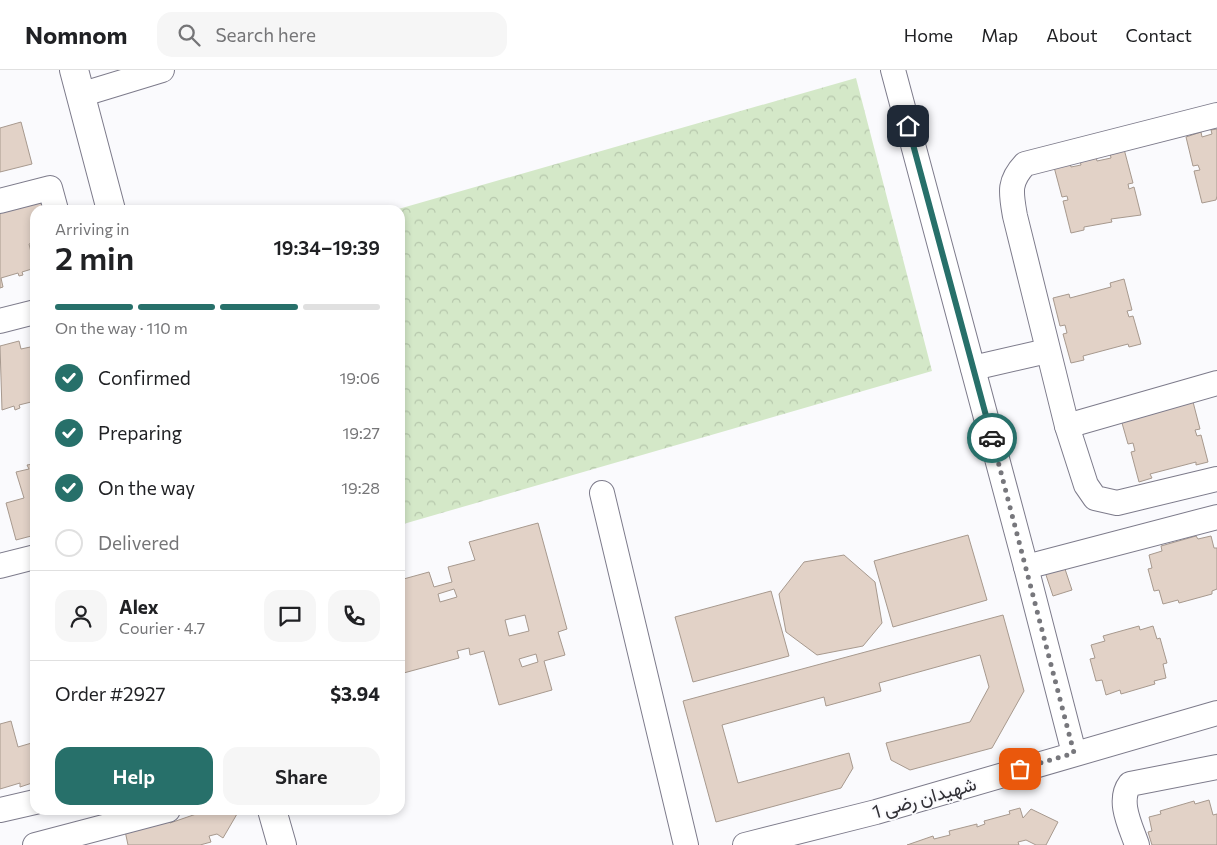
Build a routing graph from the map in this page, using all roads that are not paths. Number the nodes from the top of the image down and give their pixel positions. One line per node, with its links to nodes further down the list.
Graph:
1 (162, 70): 3 (street)
2 (894, 70): 11 (street)
3 (77, 83): 7 (street)
4 (1217, 115): 10 (street)
5 (0, 201): 6 (street)
6 (55, 205)
7 (110, 205)
8 (30, 313): 9 (street)
9 (0, 321)
10 (1047, 351): 11 (street); 13 (street)
11 (974, 368): 19 (street)
12 (1217, 383): 13 (street)
13 (1068, 426): 14 (street)
14 (1217, 479)
15 (602, 493): 30 (street)
16 (1217, 516): 19 (street)
17 (30, 558): 18 (street)
18 (0, 566)
19 (1026, 567): 21 (street)
20 (1217, 713): 21 (street, شهیدان رضی 1)
21 (1074, 753): 31 (street, شهیدان رضی 1)
22 (1217, 767): 32 (street)
23 (30, 803): 24 (street)
24 (0, 810)
25 (156, 815): 27 (street)
26 (273, 815): 29 (street)
27 (107, 836): 28 (street)
28 (34, 845)
29 (282, 845)
30 (686, 845)
31 (745, 845)
32 (1137, 845)

